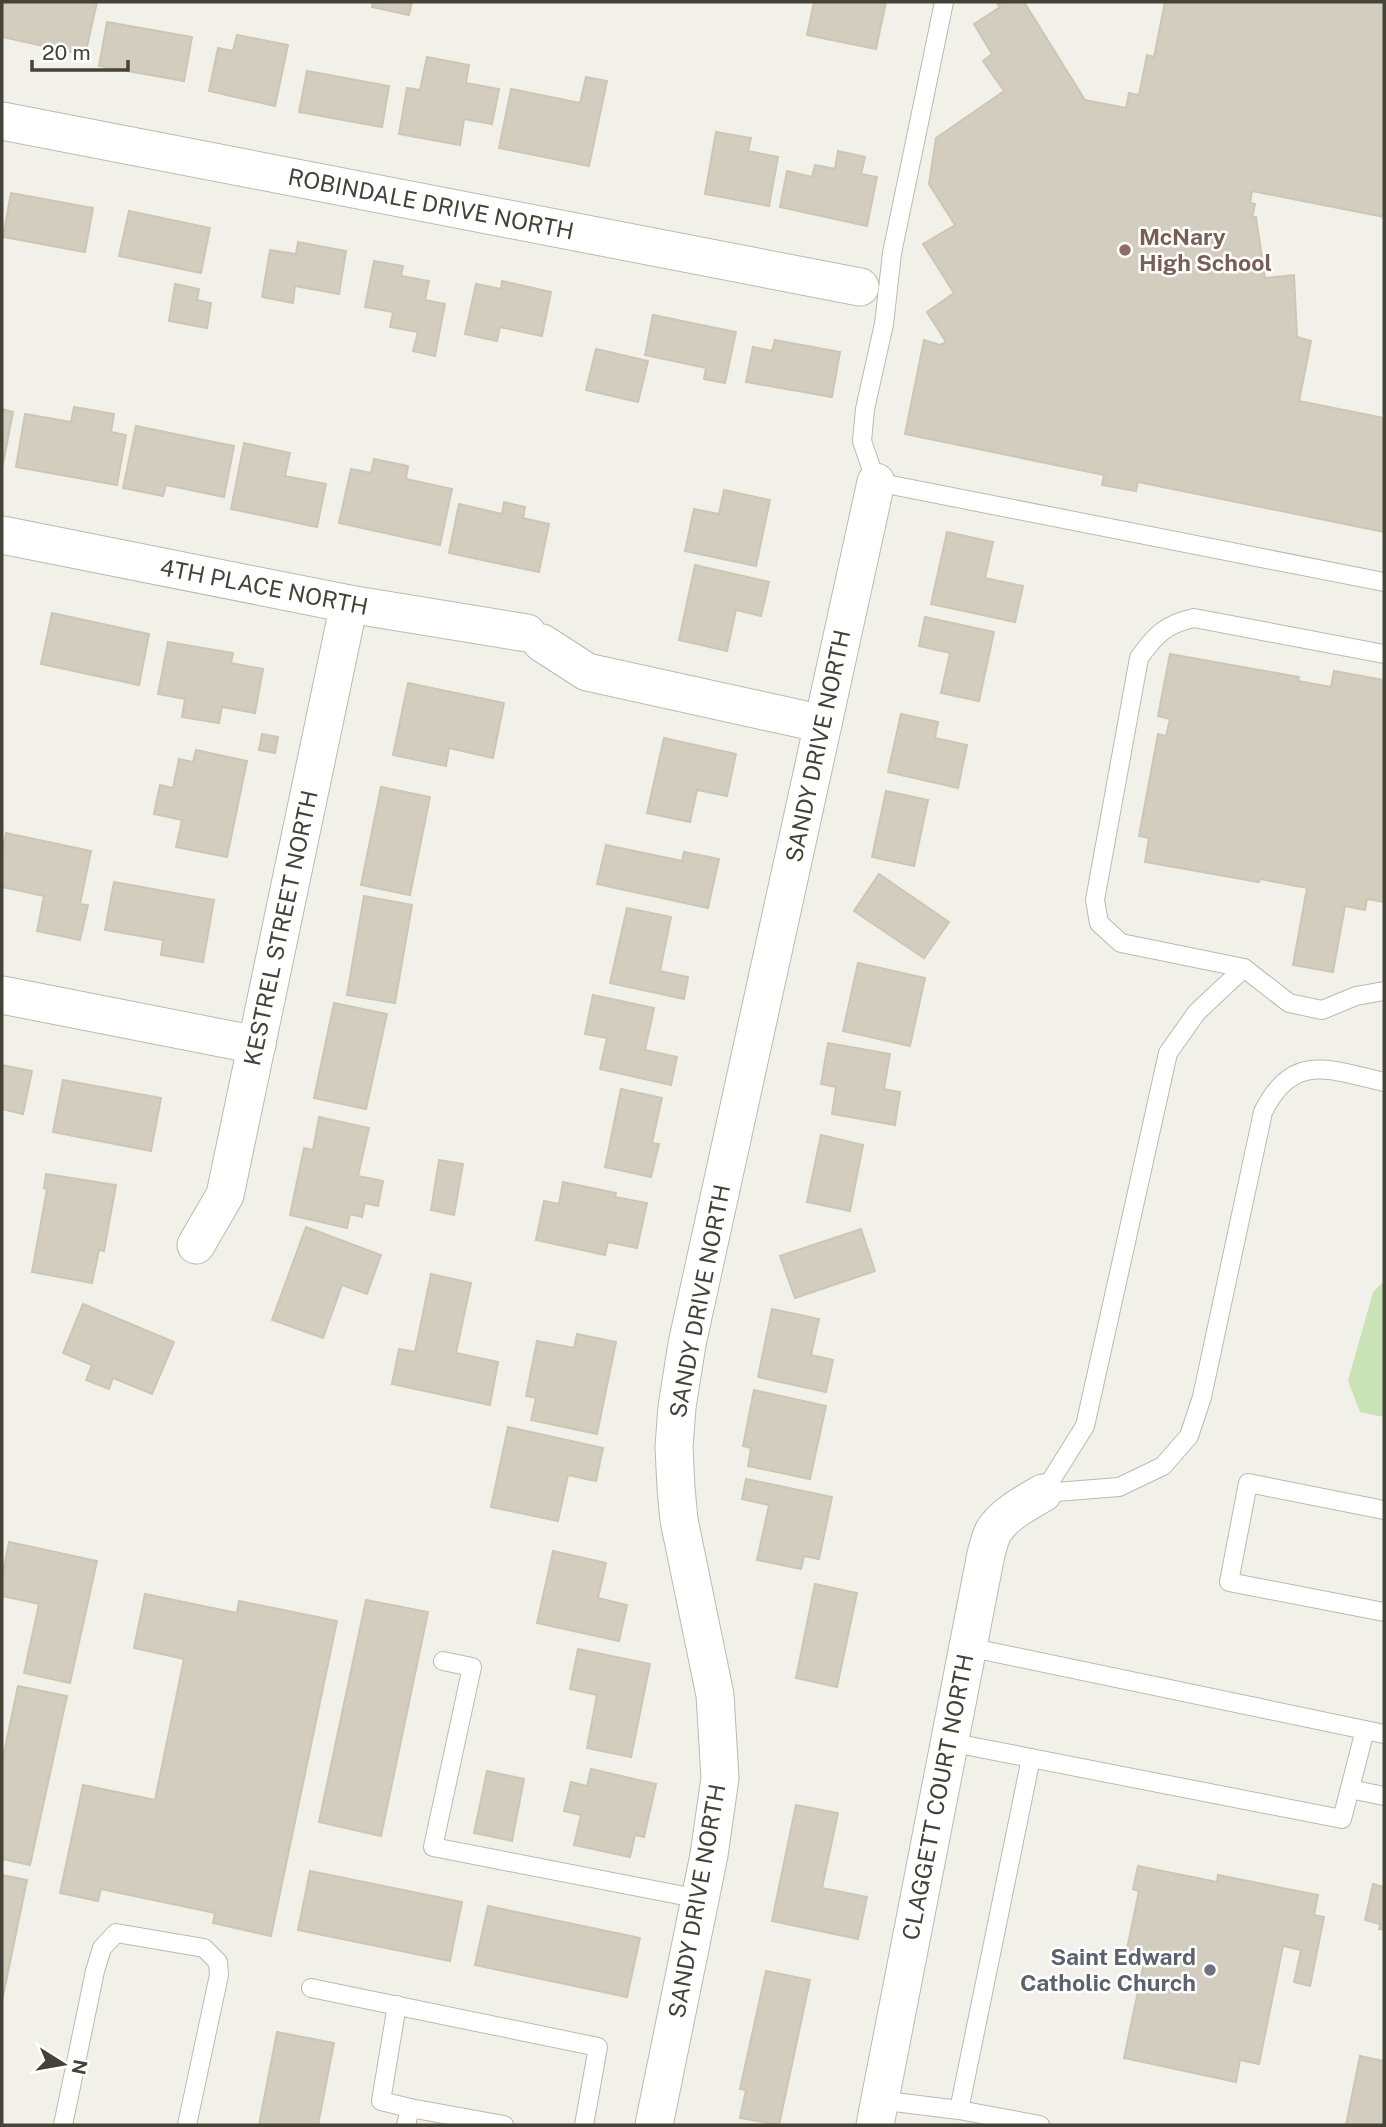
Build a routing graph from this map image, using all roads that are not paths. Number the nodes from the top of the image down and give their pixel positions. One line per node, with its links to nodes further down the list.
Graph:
1 (944, 2): 4 (lane)
2 (2, 121): 3 (street, ROBINDALE DRIVE NORTH)
3 (860, 287)
4 (876, 482): 6 (lane); 9 (street, SANDY DRIVE NORTH)
5 (2, 535): 7 (street, 4TH PLACE NORTH)
6 (1384, 582)
7 (349, 604): 9 (street, 4TH PLACE NORTH); 13 (street, KESTREL STREET NORTH)
8 (1384, 654): 10 (lane)
9 (823, 724): 27 (street, SANDY DRIVE NORTH)
10 (1244, 968): 11 (lane); 16 (lane)
11 (1384, 991)
12 (2, 995): 13 (street)
13 (257, 1045): 15 (street, KESTREL STREET NORTH)
14 (1384, 1082): 16 (lane)
15 (197, 1245)
16 (1043, 1493): 19 (street, CLAGGETT COURT NORTH)
17 (1384, 1510): 18 (lane)
18 (1384, 1612)
19 (968, 1647): 21 (lane); 23 (street, CLAGGETT COURT NORTH)
20 (443, 1661): 27 (lane)
21 (1365, 1730): 22 (lane); 25 (lane)
22 (1384, 1734)
23 (948, 1742): 24 (lane); 31 (street, CLAGGETT COURT NORTH)
24 (1031, 1758): 25 (lane); 30 (lane)
25 (1350, 1789): 26 (lane)
26 (1384, 1796)
27 (700, 1899): 39 (street, SANDY DRIVE NORTH)
28 (311, 1987): 29 (lane)
29 (397, 2006): 32 (lane); 38 (lane)
30 (959, 2110): 31 (lane); 33 (lane)
31 (876, 2113)
32 (408, 2116): 34 (lane)
33 (978, 2120): 40 (lane)
34 (476, 2123): 37 (lane)
35 (63, 2125): 36 (lane)
36 (187, 2125)
37 (504, 2125)
38 (584, 2125)
39 (654, 2125)
40 (1040, 2125)

